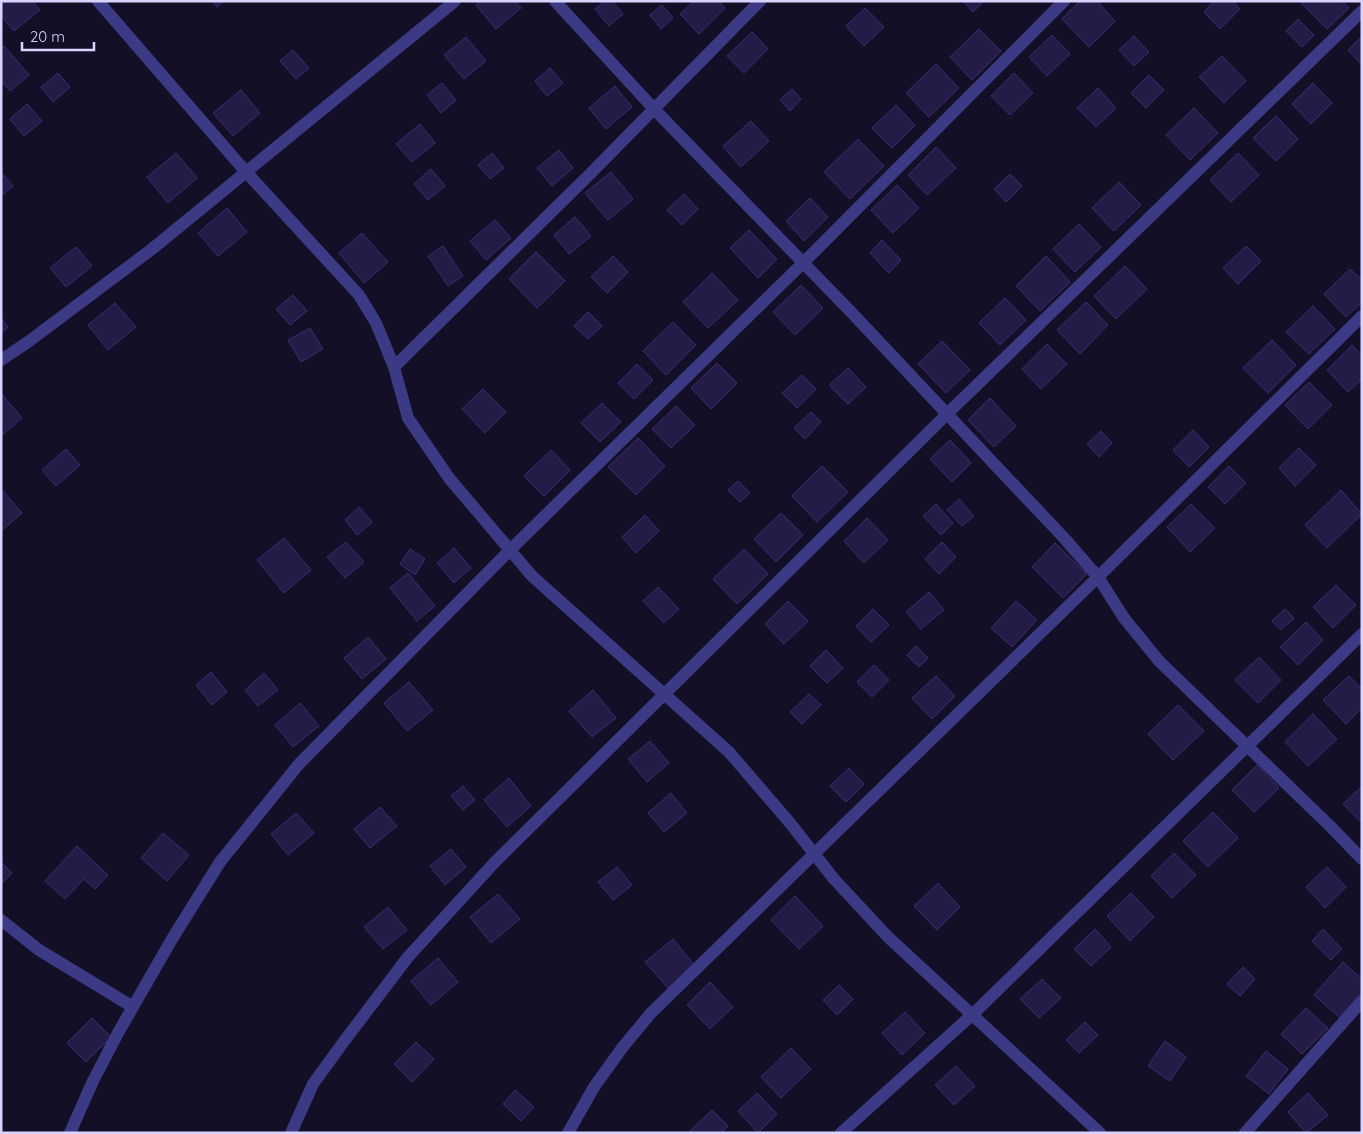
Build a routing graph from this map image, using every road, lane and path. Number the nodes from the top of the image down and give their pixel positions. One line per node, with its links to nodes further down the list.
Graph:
1 (98, 1): 11 (street)
2 (456, 1): 7 (street)
3 (556, 1): 10 (street)
4 (760, 1): 10 (street)
5 (1064, 1): 12 (street)
6 (1356, 1): 8 (street)
7 (440, 6): 11 (street)
8 (1362, 7)
9 (1362, 11): 16 (street)
10 (654, 109): 12 (street); 15 (street)
11 (246, 172): 14 (street); 15 (street)
12 (803, 262): 16 (street); 17 (street)
13 (1362, 316): 18 (street)
14 (1, 360)
15 (394, 366): 17 (street)
16 (947, 414): 18 (street); 20 (street)
17 (510, 550): 20 (street); 27 (street)
18 (1098, 577): 21 (street); 22 (street)
19 (1362, 634): 21 (street)
20 (663, 694): 22 (street); 30 (street)
21 (1248, 746): 23 (street); 28 (street)
22 (814, 854): 28 (street); 31 (street)
23 (1362, 859)
24 (1, 920): 25 (street)
25 (7, 931): 27 (street)
26 (1362, 1001): 34 (street)
27 (133, 1007): 29 (street)
28 (973, 1014): 32 (street); 33 (street)
29 (70, 1133)
30 (291, 1133)
31 (568, 1133)
32 (841, 1133)
33 (1100, 1133)
34 (1245, 1133)

